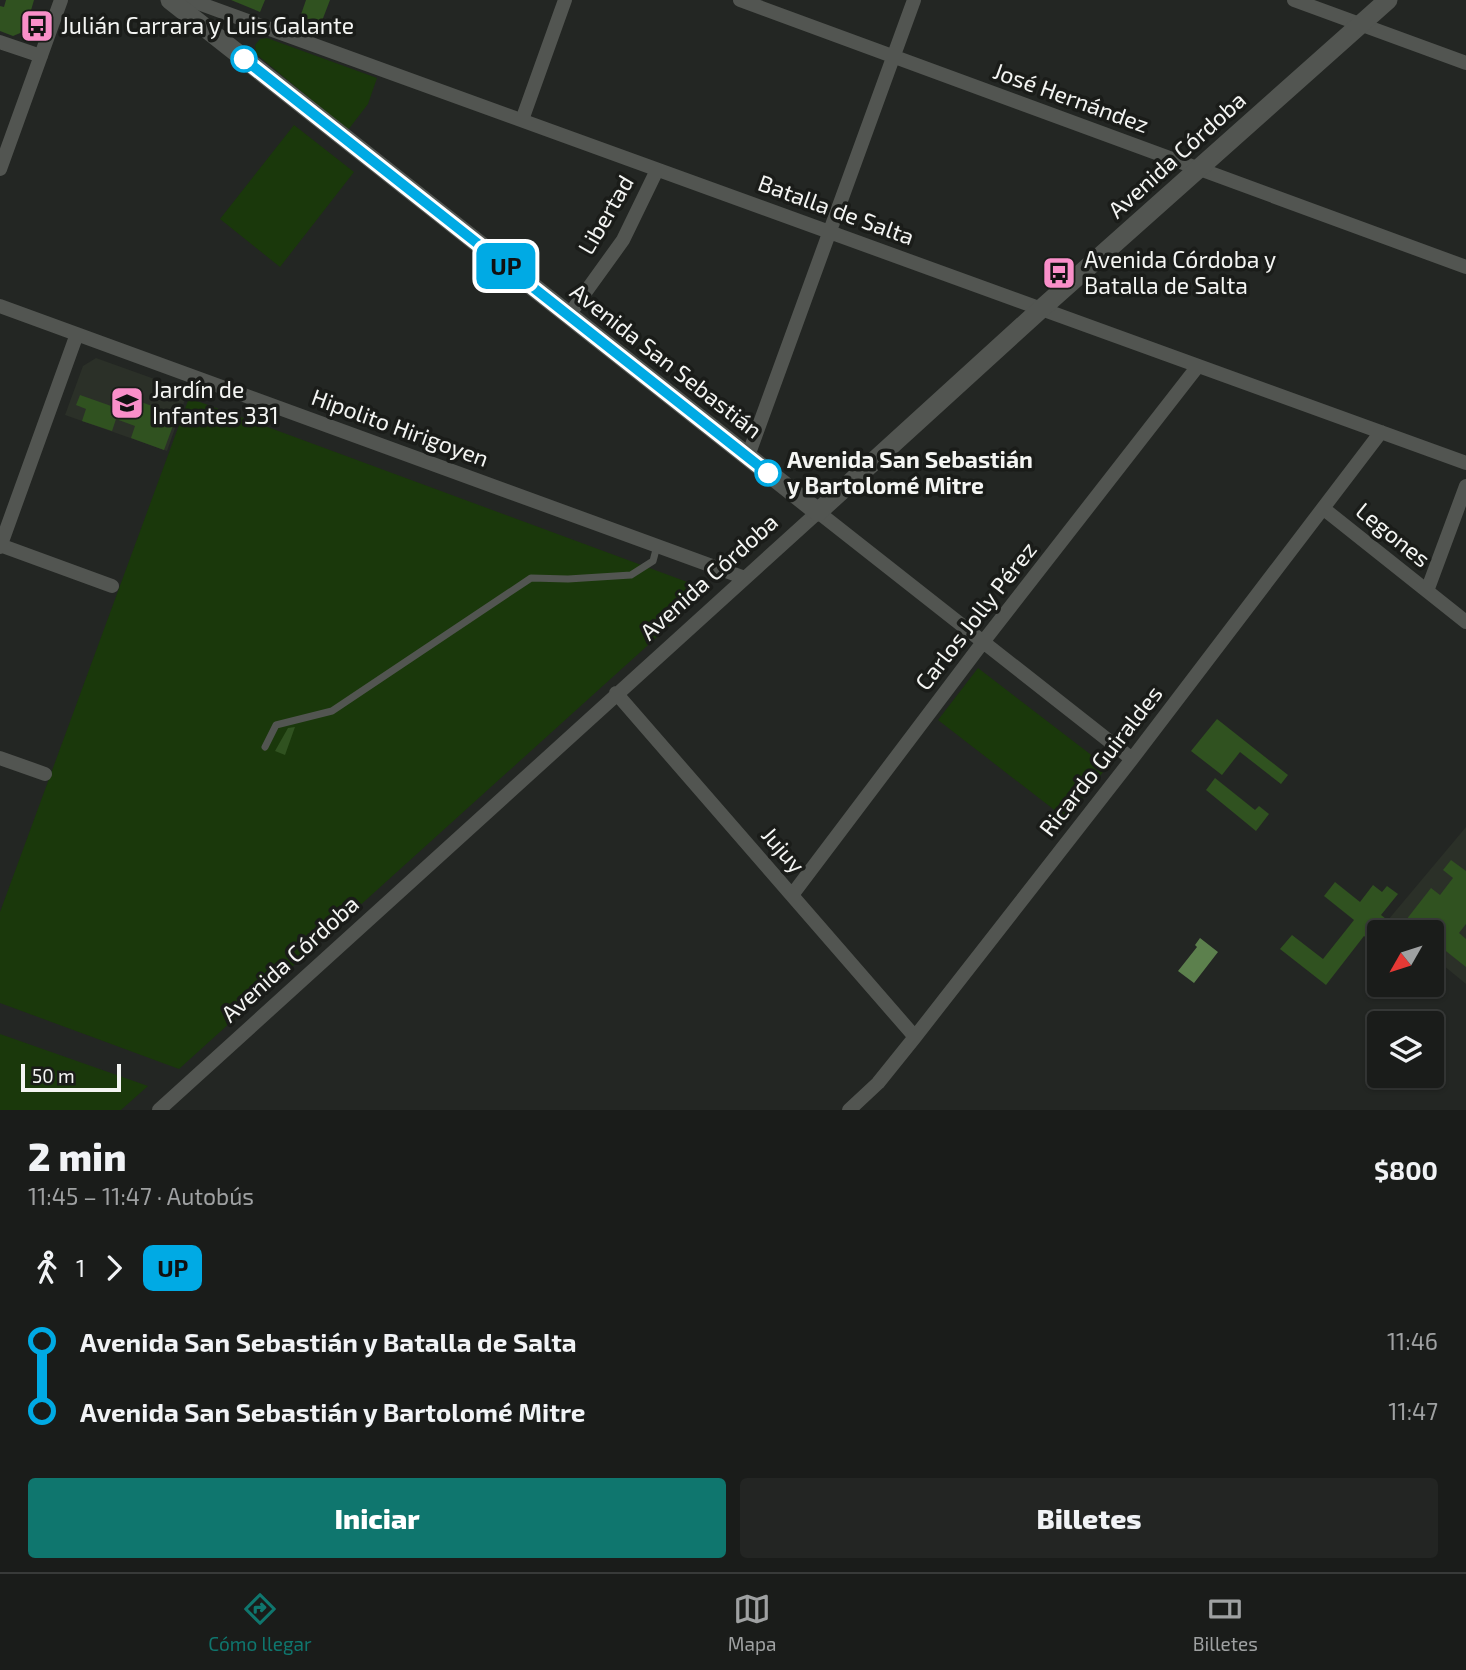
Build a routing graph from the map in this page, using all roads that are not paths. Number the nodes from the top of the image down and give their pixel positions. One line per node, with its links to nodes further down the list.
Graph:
1 (61, 0): 11 (street)
2 (170, 0): 22 (street, Avenida San Sebastián)
3 (190, 0): 14 (street, Batalla de Salta)
4 (565, 0): 14 (street)
5 (740, 0): 12 (street, José Hernández)
6 (914, 0): 12 (street)
7 (1294, 0): 9 (street)
8 (1388, 0): 9 (street, Avenida Córdoba)
9 (1361, 24): 13 (street); 16 (street, Avenida Córdoba)
10 (0, 42): 11 (street)
11 (41, 56): 15 (street)
12 (893, 56): 16 (street, José Hernández); 18 (street)
13 (1466, 63)
14 (522, 120): 17 (street, Batalla de Salta)
15 (0, 169)
16 (1199, 169): 19 (street, José Hernández); 21 (street, Avenida Córdoba)
17 (657, 170): 18 (street, Batalla de Salta); 22 (street, Libertad)
18 (829, 232): 21 (street, Batalla de Salta); 26 (street)
19 (1466, 267)
20 (0, 306): 23 (street, Hipolito Hirigoyen)
21 (1041, 309): 24 (street, Batalla de Salta); 30 (street, Avenida Córdoba)
22 (569, 315): 26 (street, Avenida San Sebastián)
23 (78, 334): 31 (street); 32 (street, Hipolito Hirigoyen)
24 (1198, 366): 25 (street, Batalla de Salta); 37 (street, Carlos Jolly Pérez)
25 (1381, 432): 27 (street, Batalla de Salta); 29 (street, Ricardo Guiraldes)
26 (748, 456): 30 (street, Avenida San Sebastián)
27 (1466, 463)
28 (1466, 486): 35 (street)
29 (1324, 509): 35 (street, Legones); 41 (street, Ricardo Guiraldes)
30 (818, 512): 33 (street, Avenida Córdoba); 37 (street, Avenida San Sebastián)
31 (0, 546): 34 (street)
32 (657, 546): 33 (street, Hipolito Hirigoyen); 39 (lane)
33 (745, 578): 38 (street, Avenida Córdoba)
34 (112, 586)
35 (1427, 591): 36 (street, Legones)
36 (1466, 622)
37 (983, 642): 41 (street, Avenida San Sebastián); 43 (street, Carlos Jolly Pérez)
38 (617, 693): 43 (street, Jujuy); 45 (street, Avenida Córdoba)
39 (265, 747)
40 (0, 758): 42 (street)
41 (1132, 759): 44 (street, Ricardo Guiraldes)
42 (45, 774)
43 (792, 895): 44 (street, Jujuy)
44 (915, 1037): 46 (street, Ricardo Guiraldes)
45 (159, 1110)
46 (849, 1110)

